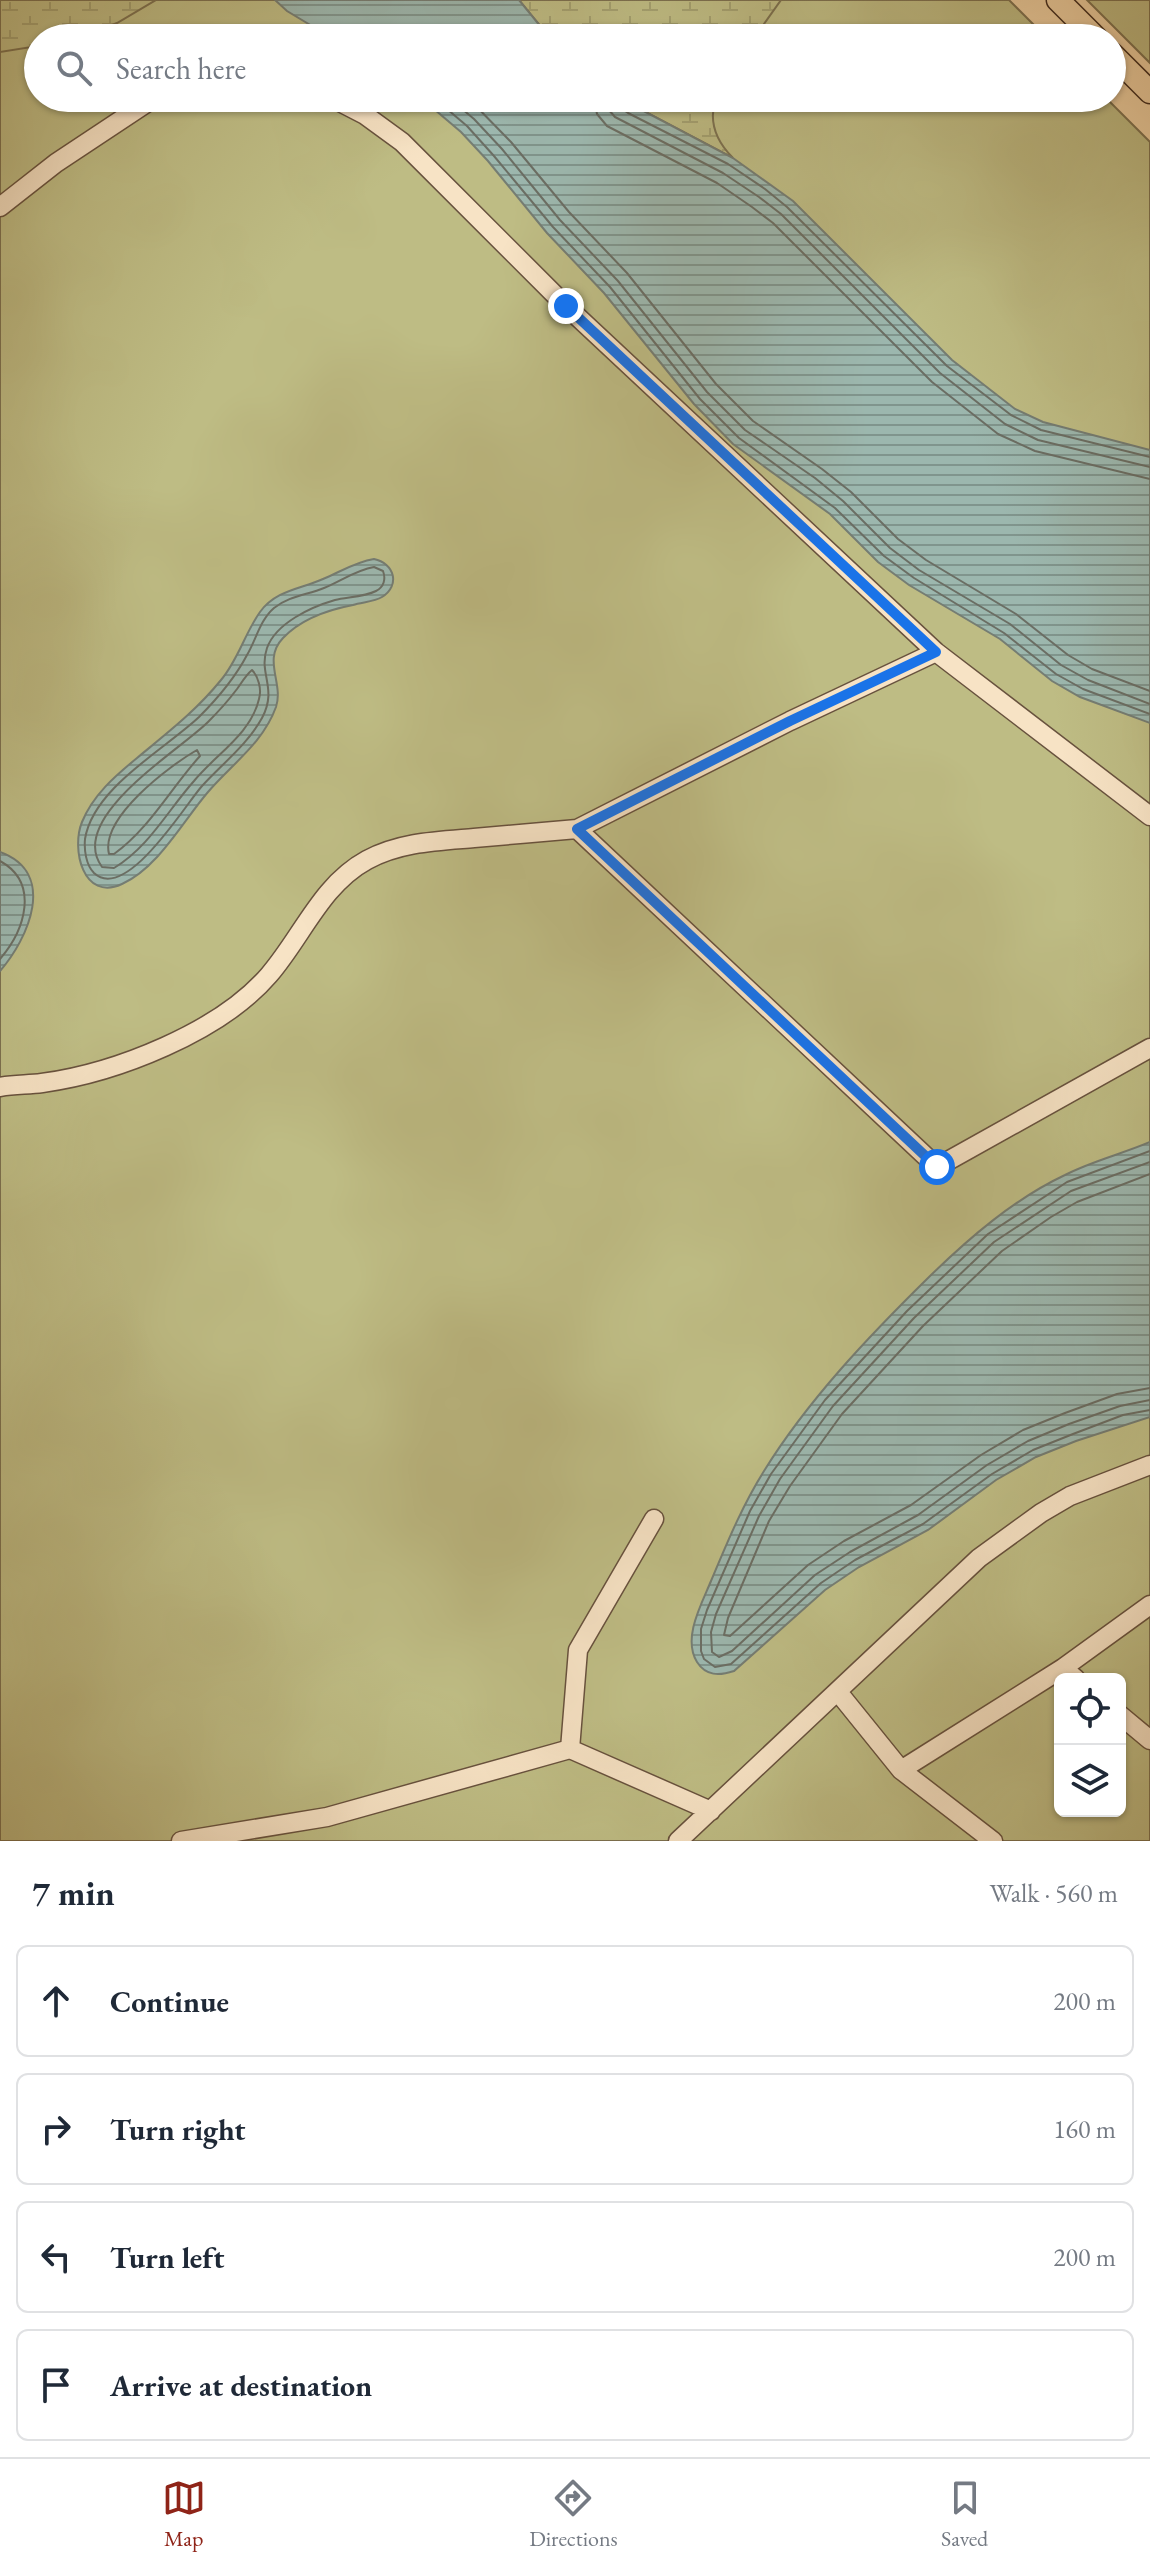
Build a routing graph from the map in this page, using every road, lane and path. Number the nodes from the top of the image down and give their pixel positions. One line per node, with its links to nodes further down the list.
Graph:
1 (1058, 0): 2 (main road)
2 (1082, 24)
3 (1126, 68): 4 (main road)
4 (1150, 92)
5 (133, 112): 7 (lane)
6 (359, 112): 8 (lane)
7 (0, 207)
8 (936, 652): 9 (lane); 10 (lane)
9 (1150, 816)
10 (577, 829): 11 (lane); 12 (lane)
11 (1150, 1048)
12 (0, 1087)
13 (1150, 1465): 18 (lane)
14 (654, 1519): 21 (lane)
15 (1150, 1605): 16 (lane)
16 (1070, 1673)
17 (1054, 1683): 22 (lane)
18 (838, 1692): 22 (lane); 23 (lane)
19 (1126, 1720): 20 (lane)
20 (1150, 1740)
21 (570, 1749): 23 (lane); 24 (lane)
22 (901, 1770): 26 (lane)
23 (711, 1811): 25 (lane)
24 (181, 1841)
25 (678, 1841)
26 (993, 1841)

